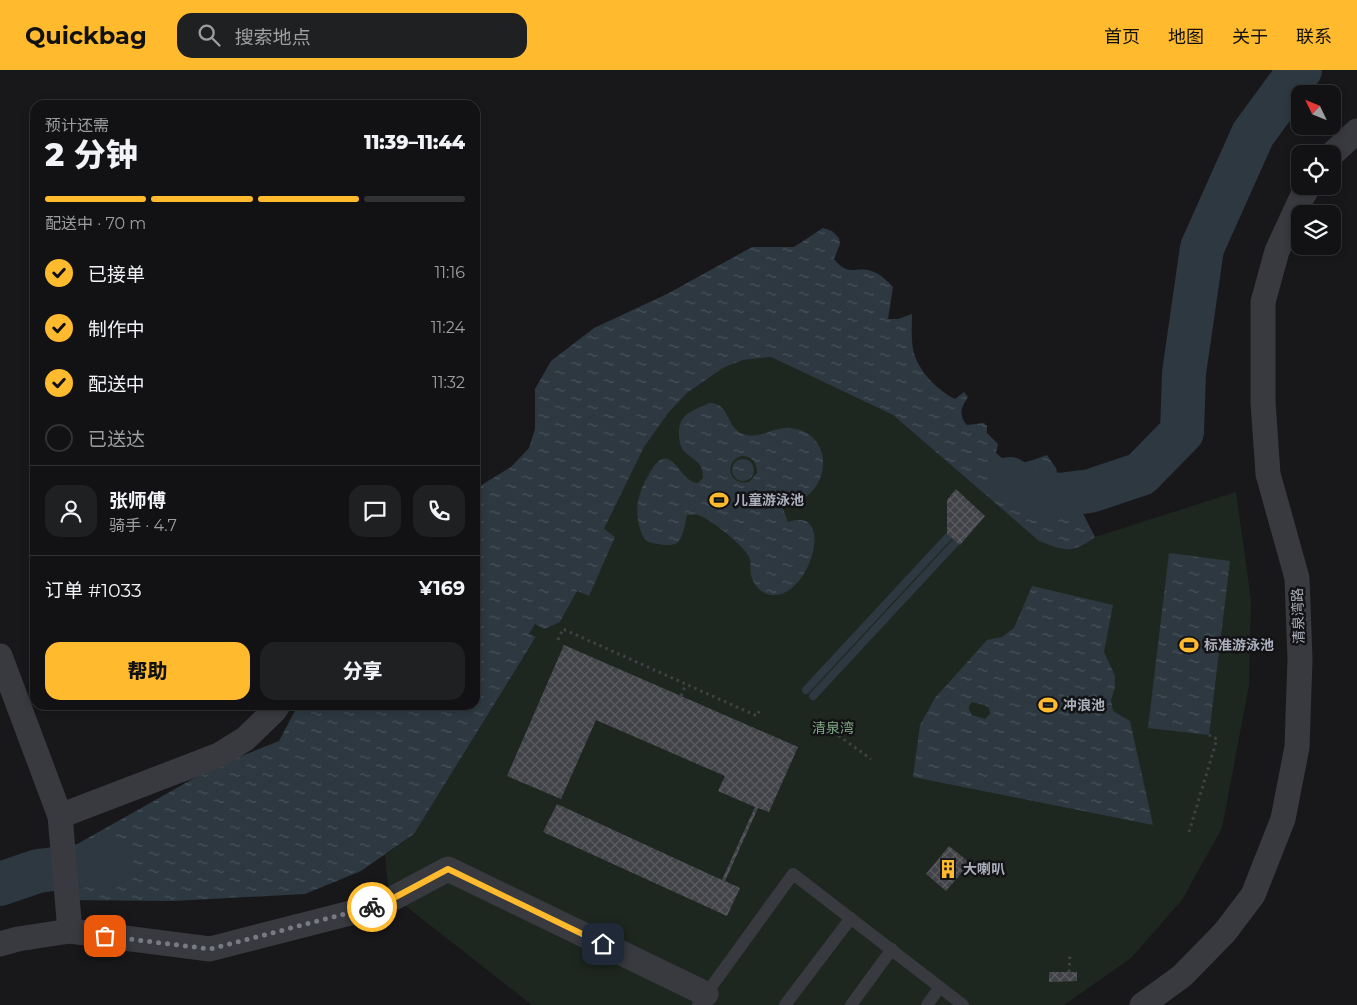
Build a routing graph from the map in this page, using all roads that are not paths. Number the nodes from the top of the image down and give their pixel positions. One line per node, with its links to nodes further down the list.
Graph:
1 (1357, 131): 2 (street)
2 (1341, 146)
3 (1303, 195): 17 (street, 清泉湾路)
4 (0, 656): 6 (street)
5 (275, 710): 6 (street)
6 (60, 816): 8 (street)
7 (851, 918): 10 (lane); 12 (lane); 13 (lane)
8 (70, 932): 9 (street); 12 (street)
9 (0, 944)
10 (892, 950): 11 (lane); 14 (lane)
11 (940, 987): 15 (lane); 16 (lane)
12 (702, 1000)
13 (785, 1005)
14 (851, 1005)
15 (927, 1005)
16 (963, 1005)
17 (1142, 1005)

